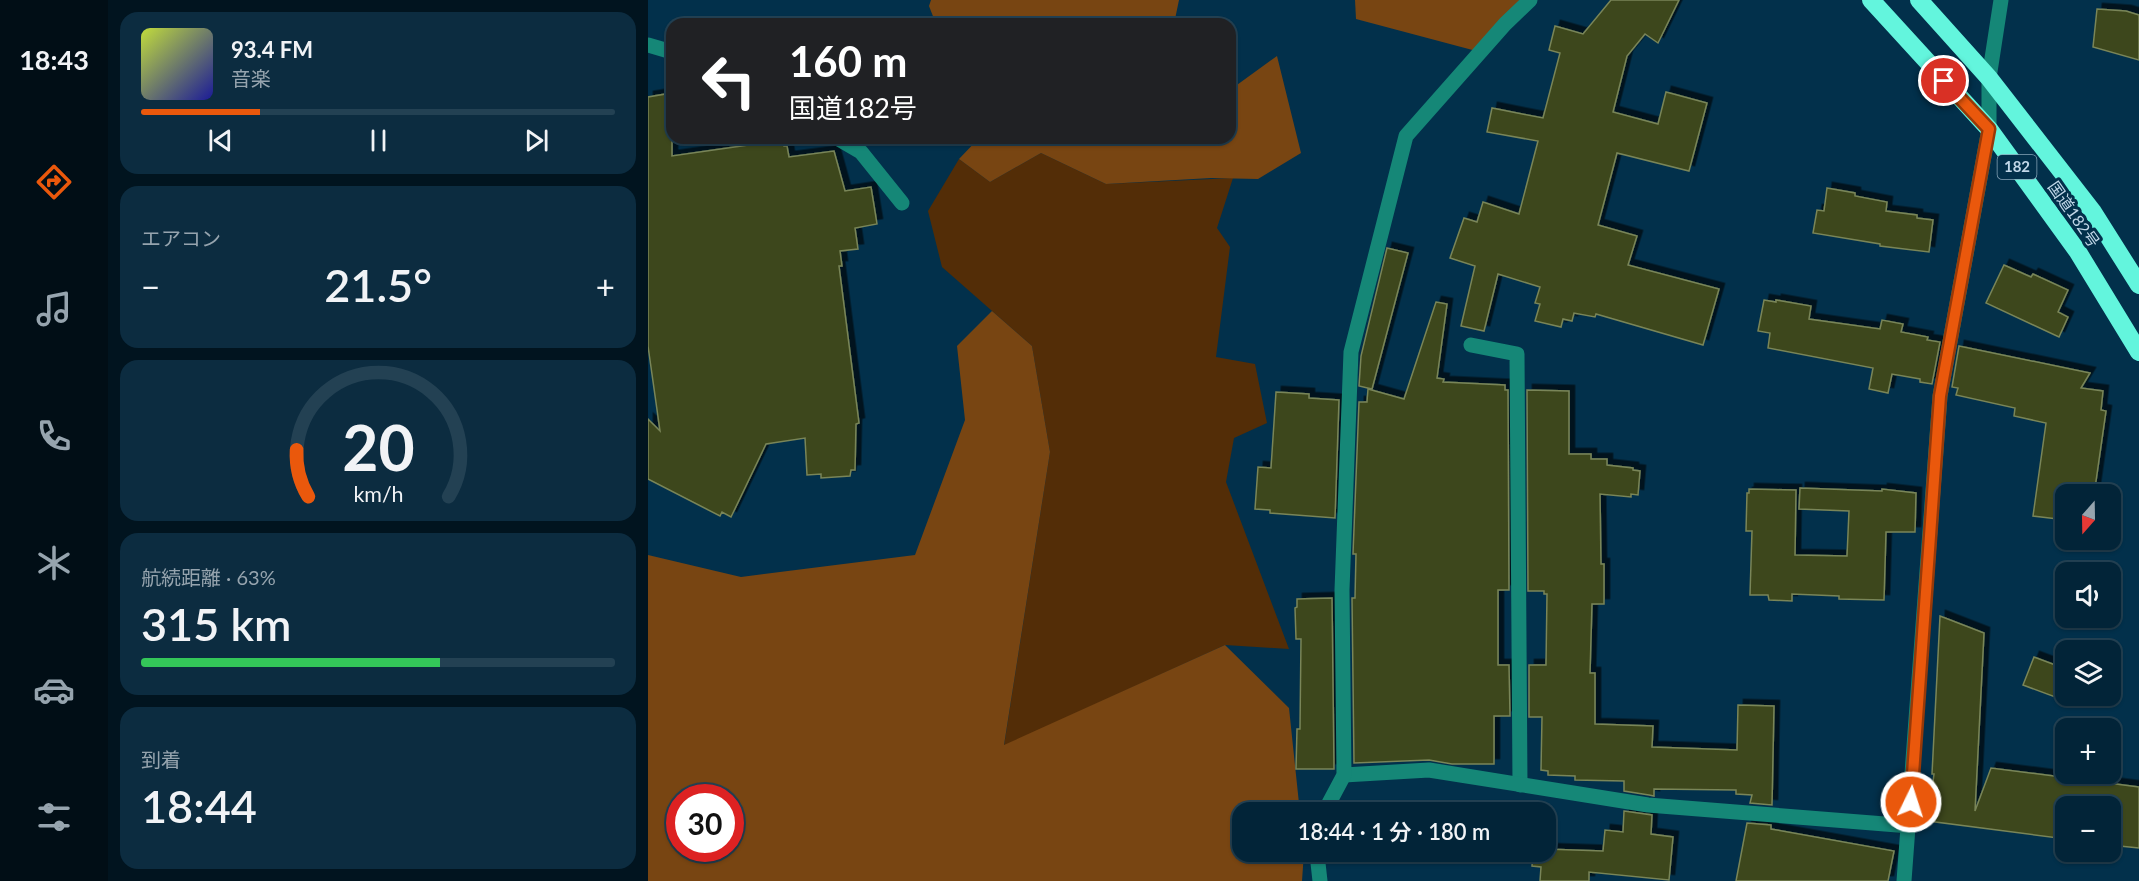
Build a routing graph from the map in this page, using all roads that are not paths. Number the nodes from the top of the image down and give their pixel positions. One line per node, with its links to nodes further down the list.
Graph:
1 (1530, 0): 14 (street)
2 (1871, 0): 8 (highway, 国道182号 / 182)
3 (1919, 0): 7 (highway, 国道182号 / 182)
4 (2001, 0): 7 (street)
5 (648, 45): 6 (street)
6 (666, 50)
7 (1989, 78): 8 (street); 11 (highway, 国道182号 / 182)
8 (1989, 129): 13 (highway, 国道182号 / 182); 17 (street)
9 (847, 144): 10 (street)
10 (902, 203)
11 (2139, 285)
12 (1471, 345): 15 (street)
13 (2139, 352)
14 (1344, 775): 15 (street); 16 (street)
15 (1520, 785): 17 (street)
16 (1330, 802)
17 (1910, 826): 20 (street)
18 (1318, 862): 19 (street)
19 (1320, 881)
20 (1904, 881)

